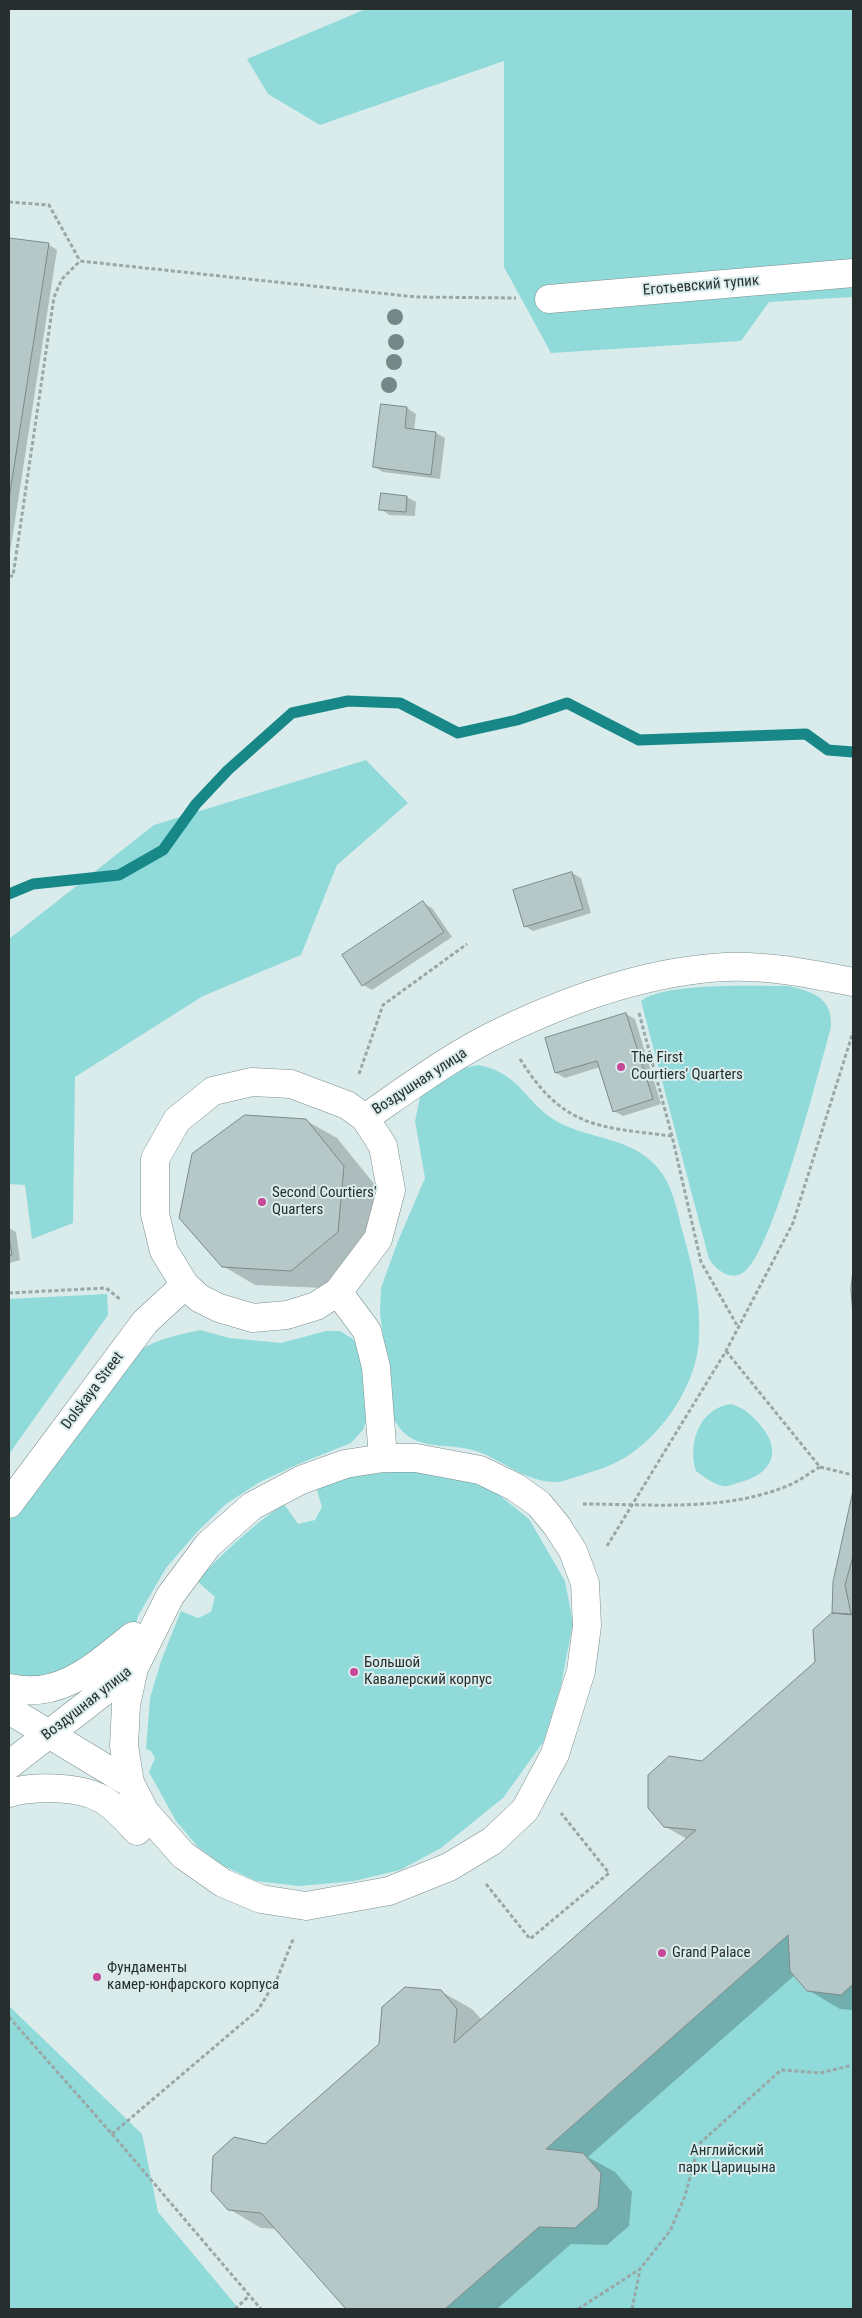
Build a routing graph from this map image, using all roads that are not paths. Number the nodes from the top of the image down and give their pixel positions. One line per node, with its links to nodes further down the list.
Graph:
1 (853, 273): 2 (street, Еготьевский тупик)
2 (549, 299)
3 (853, 982): 4 (street, Воздушная улица)
4 (356, 1111): 5 (street); 6 (street, Воздушная улица)
5 (185, 1285): 6 (street); 8 (street, Dolskaya Street)
6 (338, 1292): 7 (street)
7 (383, 1458): 9 (street, Воздушная улица); 14 (street, Воздушная улица)
8 (9, 1504)
9 (126, 1674): 10 (street); 12 (street, Воздушная улица); 14 (street)
10 (9, 1688)
11 (9, 1710): 12 (street)
12 (50, 1734): 13 (street, Воздушная улица); 14 (street)
13 (9, 1765)
14 (122, 1778): 15 (street)
15 (9, 1793)

